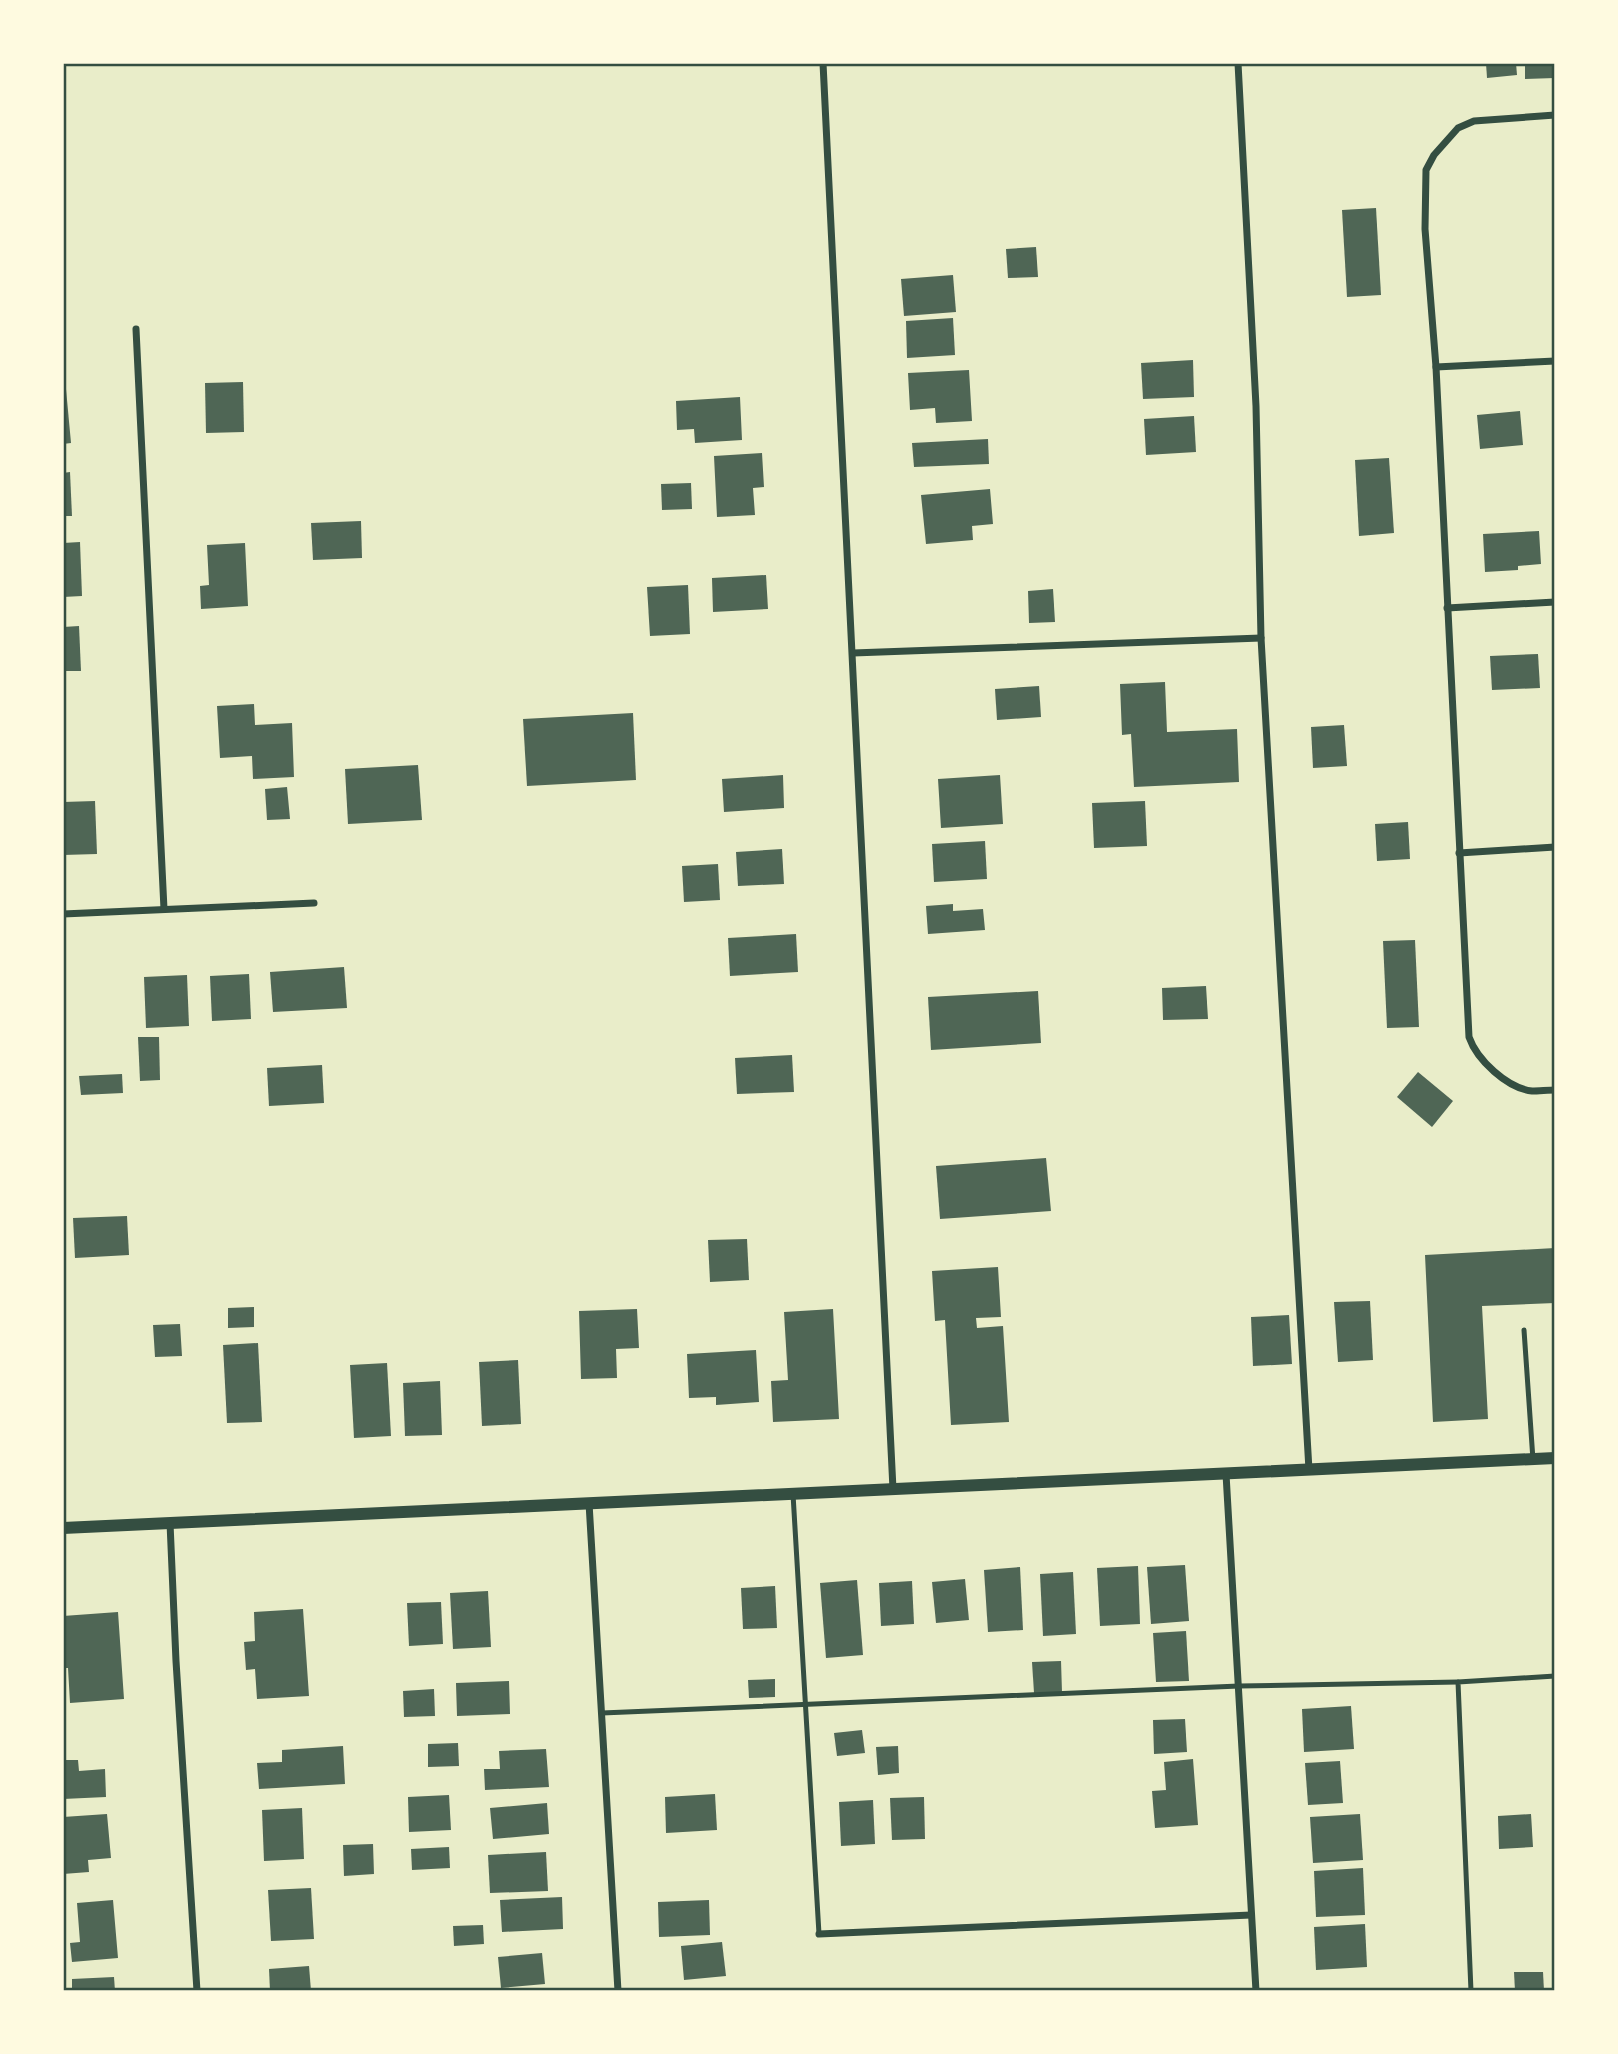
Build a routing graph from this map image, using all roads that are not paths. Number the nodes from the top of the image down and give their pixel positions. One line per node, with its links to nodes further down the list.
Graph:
1 (823, 63): 10 (street)
2 (1238, 63): 9 (street)
3 (1555, 115): 6 (street)
4 (136, 329): 14 (street)
5 (1555, 360): 6 (street)
6 (1436, 367): 8 (street)
7 (1555, 601): 8 (street)
8 (1447, 608): 12 (street)
9 (1261, 638): 10 (street); 20 (street)
10 (853, 653): 22 (street)
11 (1555, 847): 12 (street)
12 (1460, 853): 16 (street)
13 (314, 903): 14 (street)
14 (164, 909): 15 (street)
15 (63, 915)
16 (1555, 1090)
17 (1524, 1330): 19 (lane)
18 (1555, 1458): 19 (street)
19 (1533, 1460): 20 (street)
20 (1309, 1470): 21 (street)
21 (1226, 1474): 22 (street); 29 (street)
22 (893, 1489): 23 (street)
23 (793, 1494): 24 (street); 30 (lane)
24 (589, 1503): 25 (street); 31 (street)
25 (170, 1523): 26 (street); 34 (street)
26 (63, 1528)
27 (1555, 1676): 28 (lane)
28 (1458, 1682): 29 (lane); 37 (lane)
29 (1239, 1686): 30 (lane); 32 (street)
30 (806, 1704): 31 (lane); 33 (lane)
31 (602, 1713): 35 (street)
32 (1251, 1915): 33 (street); 36 (street)
33 (819, 1934)
34 (197, 1991)
35 (618, 1991)
36 (1256, 1991)
37 (1471, 1991)

